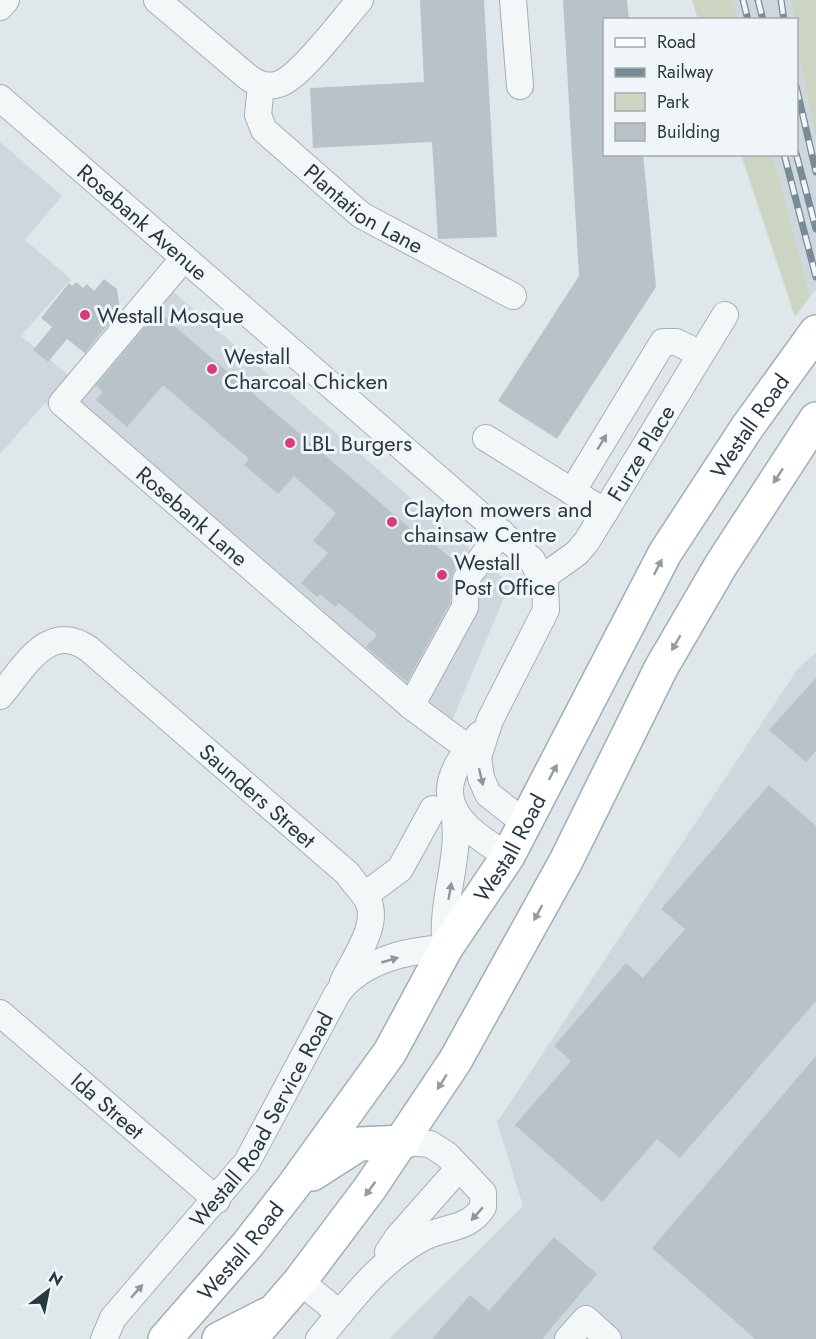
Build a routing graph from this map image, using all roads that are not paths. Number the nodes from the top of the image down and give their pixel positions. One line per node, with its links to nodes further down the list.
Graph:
1 (6, 0): 5 (street)
2 (360, 0): 6 (street)
3 (513, 0): 7 (street)
4 (169, 4): 6 (street)
5 (0, 8)
6 (261, 85): 10 (street, Plantation Lane)
7 (519, 86)
8 (0, 98): 9 (street, Rosebank Avenue)
9 (184, 258): 18 (street, Rosebank Avenue); 21 (street, Rosebank Lane)
10 (513, 296)
11 (725, 315): 13 (street, Furze Place)
12 (816, 332): 25 (main road, Westall Road, one-way to 12)
13 (701, 354): 16 (street, one-way to 13); 17 (street, Furze Place)
14 (813, 423): 27 (main road, one-way to 27)
15 (486, 438): 16 (street)
16 (572, 492): 17 (street)
17 (605, 512): 19 (street, Furze Place)
18 (501, 532): 19 (street, Rosebank Avenue); 21 (street)
19 (542, 578): 22 (street)
20 (0, 696): 28 (street, Saunders Street)
21 (411, 706): 23 (street, Rosebank Lane)
22 (490, 720): 23 (street); 25 (street, one-way to 25)
23 (469, 749): 24 (street)
24 (443, 808): 26 (street); 28 (street); 29 (street, one-way to 24)
25 (526, 824): 26 (main road, Westall Road); 27 (main road)
26 (508, 856): 27 (main road); 29 (main road, Westall Road)
27 (566, 861): 32 (main road, one-way to 32)
28 (359, 889): 30 (street)
29 (446, 948): 30 (street, Westall Road Service Road, one-way to 29); 34 (main road, Westall Road)
30 (337, 994): 35 (street, Westall Road Service Road)
31 (0, 1012): 35 (street, Ida Street)
32 (404, 1142): 33 (street); 34 (main road); 37 (main road, one-way to 37)
33 (459, 1168): 36 (street); 36 (street, one-way to 36)
34 (294, 1185): 41 (main road, Westall Road)
35 (217, 1200): 40 (street, Westall Road Service Road, one-way to 35)
36 (382, 1266): 39 (street)
37 (300, 1281): 38 (main road); 39 (street)
38 (273, 1312): 42 (main road); 43 (main road)
39 (340, 1314): 44 (street)
40 (104, 1339)
41 (165, 1339)
42 (219, 1339)
43 (250, 1339)
44 (319, 1339)
45 (568, 1339): 46 (street)
46 (608, 1339)

